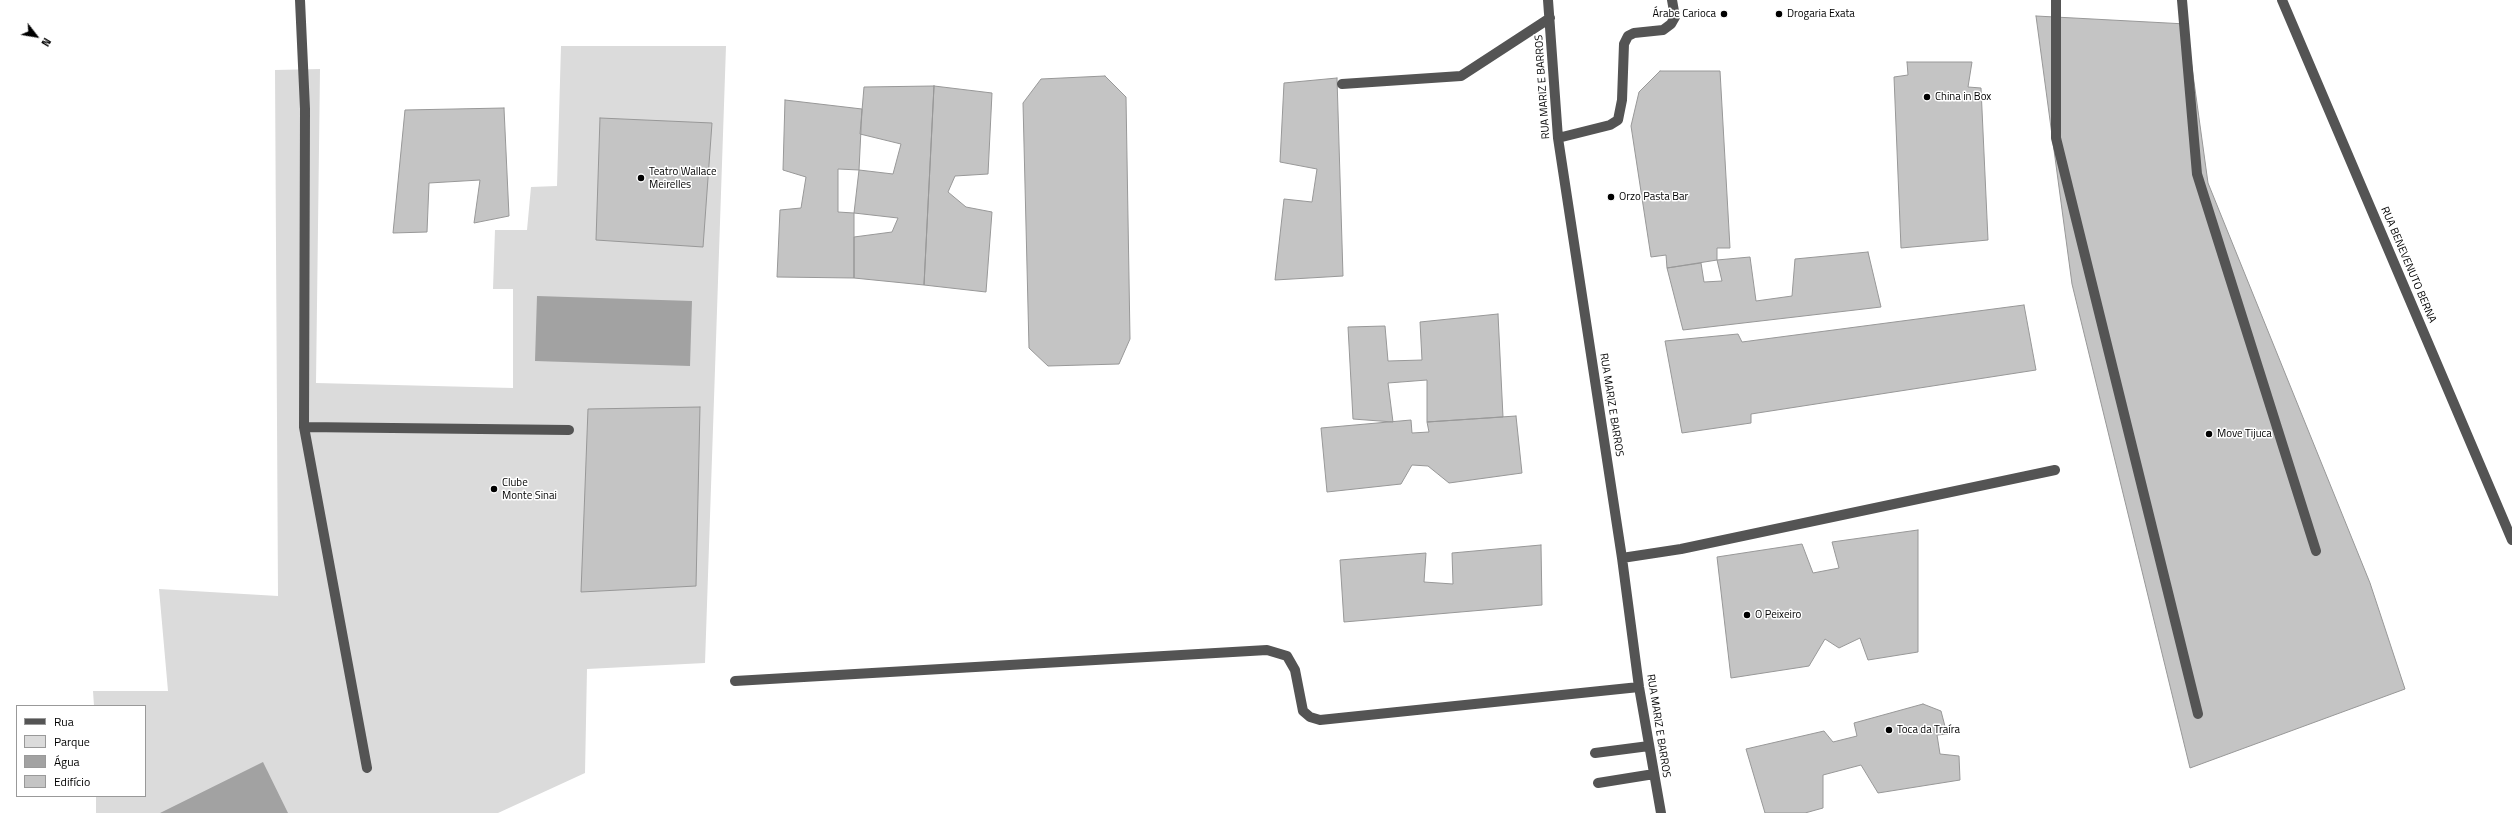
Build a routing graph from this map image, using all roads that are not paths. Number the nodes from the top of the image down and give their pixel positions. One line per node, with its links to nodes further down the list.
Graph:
1 (300, 0): 10 (street)
2 (1548, 0): 7 (street, RUA MARIZ E BARROS)
3 (1672, 0): 9 (street)
4 (2056, 0): 18 (street)
5 (2182, 0): 14 (street)
6 (2282, 0): 13 (street, RUA BENEVENUTO BERNA)
7 (1550, 18): 8 (street); 9 (street, RUA MARIZ E BARROS)
8 (1342, 84)
9 (1558, 138): 15 (street, RUA MARIZ E BARROS)
10 (304, 427): 11 (street); 21 (street)
11 (569, 430)
12 (2055, 470): 15 (street)
13 (2512, 540)
14 (2316, 551)
15 (1622, 558): 17 (street, RUA MARIZ E BARROS)
16 (735, 681): 17 (street)
17 (1639, 688): 19 (street, RUA MARIZ E BARROS)
18 (2198, 714)
19 (1649, 746): 20 (street); 22 (street, RUA MARIZ E BARROS)
20 (1595, 753)
21 (367, 768)
22 (1654, 774): 23 (street); 24 (street, RUA MARIZ E BARROS)
23 (1598, 783)
24 (1661, 813)

